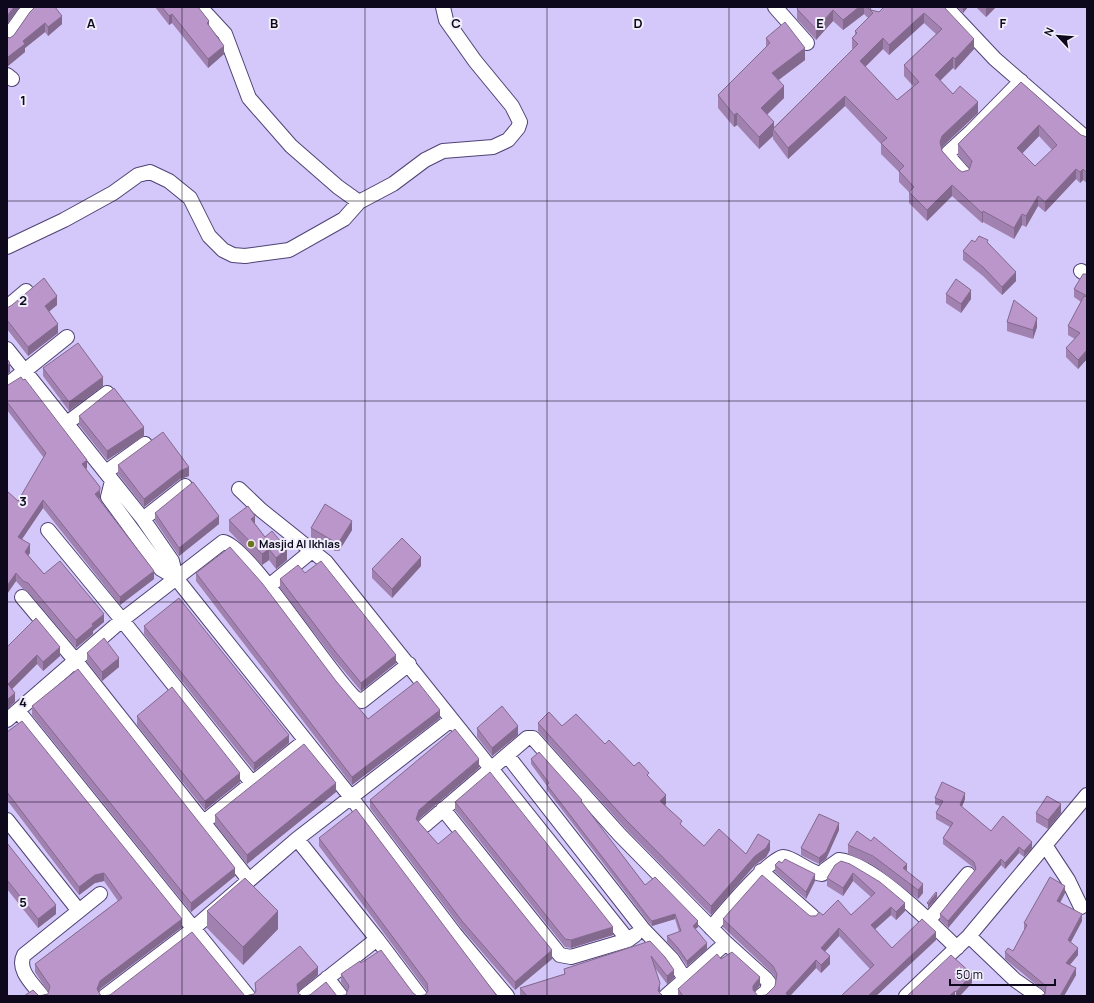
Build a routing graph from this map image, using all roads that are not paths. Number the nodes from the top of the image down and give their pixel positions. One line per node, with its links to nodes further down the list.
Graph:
1 (33, 7): 6 (street)
2 (200, 7): 11 (street)
3 (443, 7): 11 (street)
4 (775, 7): 7 (street)
5 (946, 7): 8 (street)
6 (7, 38)
7 (808, 43)
8 (1021, 81): 9 (street); 10 (street)
9 (1087, 139)
10 (964, 174)
11 (359, 202): 12 (street)
12 (7, 247)
13 (26, 291): 14 (street)
14 (7, 307)
15 (67, 337): 17 (street)
16 (7, 349): 17 (street)
17 (25, 371): 18 (street); 20 (street)
18 (7, 385)
19 (107, 393): 20 (street)
20 (67, 423): 22 (street)
21 (145, 444): 22 (street)
22 (109, 477): 25 (street); 28 (street)
23 (185, 486): 25 (street)
24 (239, 489): 27 (street)
25 (143, 519): 28 (street)
26 (48, 530): 31 (street)
27 (313, 550): 29 (street); 33 (street)
28 (176, 578): 29 (street); 31 (street); 37 (street)
29 (269, 586): 33 (street)
30 (22, 597): 32 (street)
31 (122, 620): 32 (street); 41 (street)
32 (75, 660): 34 (street); 46 (street)
33 (409, 664): 36 (street)
34 (18, 710): 35 (street); 58 (street)
35 (7, 720)
36 (451, 720): 39 (street); 43 (street)
37 (305, 741): 41 (street); 43 (street)
38 (507, 755): 39 (street); 40 (street); 59 (street)
39 (492, 771): 40 (street); 44 (street); 63 (street)
40 (521, 774): 60 (street)
41 (252, 783): 46 (street)
42 (1087, 795): 49 (street)
43 (350, 796): 48 (street); 74 (street)
44 (444, 809): 47 (street); 63 (street)
45 (7, 820): 55 (street)
46 (204, 822): 52 (street)
47 (425, 825)
48 (296, 839): 52 (street); 62 (street)
49 (1046, 845): 54 (street); 61 (street)
50 (761, 872): 56 (street); 57 (street); 59 (street)
51 (968, 874): 57 (street)
52 (249, 880): 58 (street)
53 (100, 894): 55 (street)
54 (1081, 907)
55 (79, 911): 68 (street)
56 (812, 916)
57 (928, 921): 65 (street)
58 (194, 928): 69 (street); 70 (street)
59 (711, 928): 64 (street)
60 (643, 929): 63 (street); 67 (street)
61 (968, 936): 65 (street); 78 (street)
62 (377, 939): 66 (street); 73 (street)
63 (628, 940)
64 (726, 943): 67 (street); 76 (street)
65 (957, 948): 77 (street)
66 (327, 978): 71 (street); 72 (street)
67 (685, 979): 75 (street)
68 (42, 996)
69 (105, 996)
70 (248, 996)
71 (305, 996)
72 (341, 996)
73 (420, 996)
74 (507, 996)
75 (667, 996)
76 (761, 996)
77 (906, 996)
78 (1038, 996)

